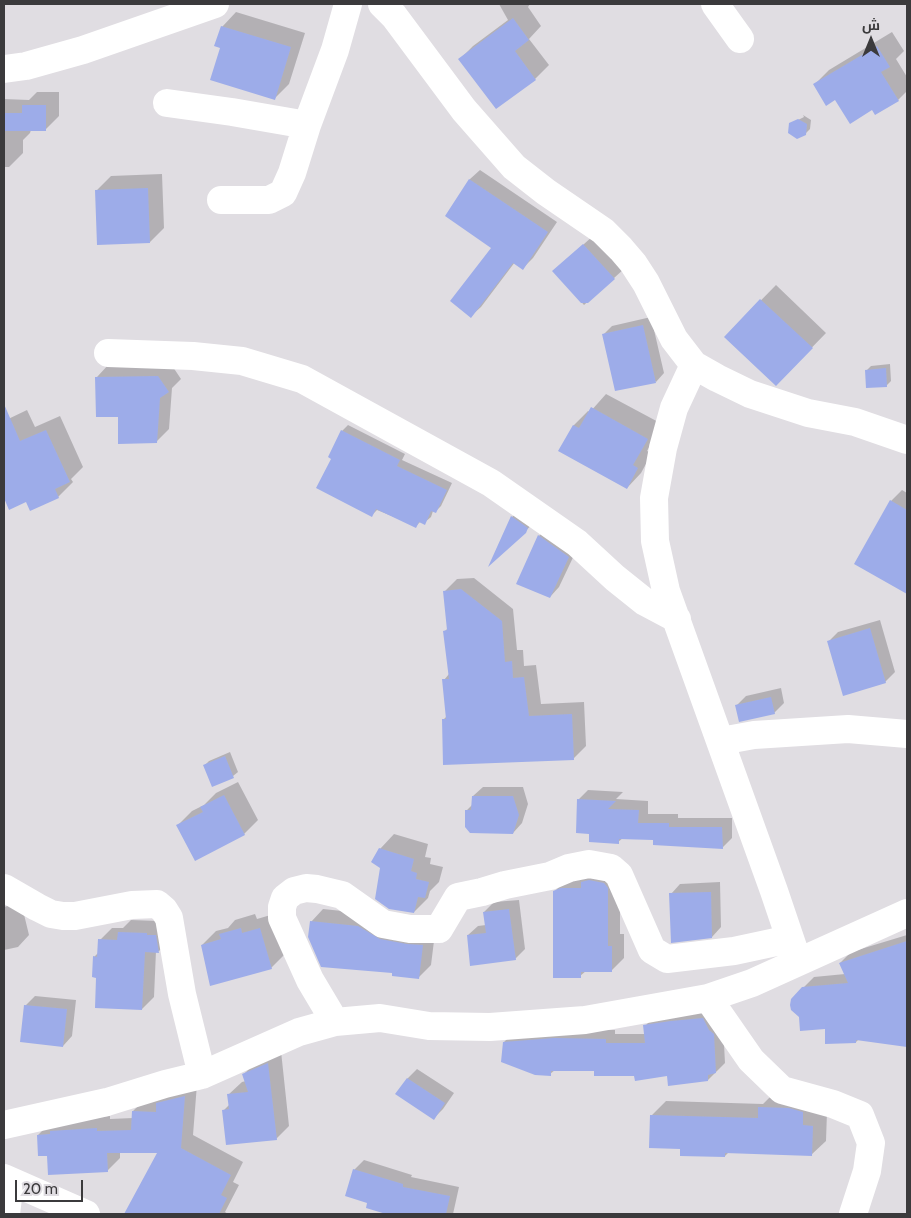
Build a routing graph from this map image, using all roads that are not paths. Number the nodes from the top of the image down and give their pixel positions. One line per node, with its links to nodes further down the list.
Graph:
1 (215, 4): 6 (street)
2 (348, 4): 8 (street)
3 (383, 4): 11 (street)
4 (715, 4): 5 (street)
5 (740, 38)
6 (4, 69)
7 (167, 103): 8 (street)
8 (307, 125): 9 (street)
9 (222, 200)
10 (108, 353): 13 (street)
11 (694, 365): 12 (street); 13 (street)
12 (907, 440)
13 (678, 619): 15 (street)
14 (907, 734): 15 (street)
15 (721, 740): 18 (street)
16 (4, 888): 21 (street)
17 (907, 913): 18 (street)
18 (794, 951): 19 (street); 20 (street)
19 (708, 998): 20 (street); 26 (street)
20 (334, 1022): 21 (street)
21 (202, 1075): 22 (street)
22 (4, 1125)
23 (7, 1179): 24 (street); 25 (street)
24 (6, 1214)
25 (86, 1214)
26 (854, 1214)

